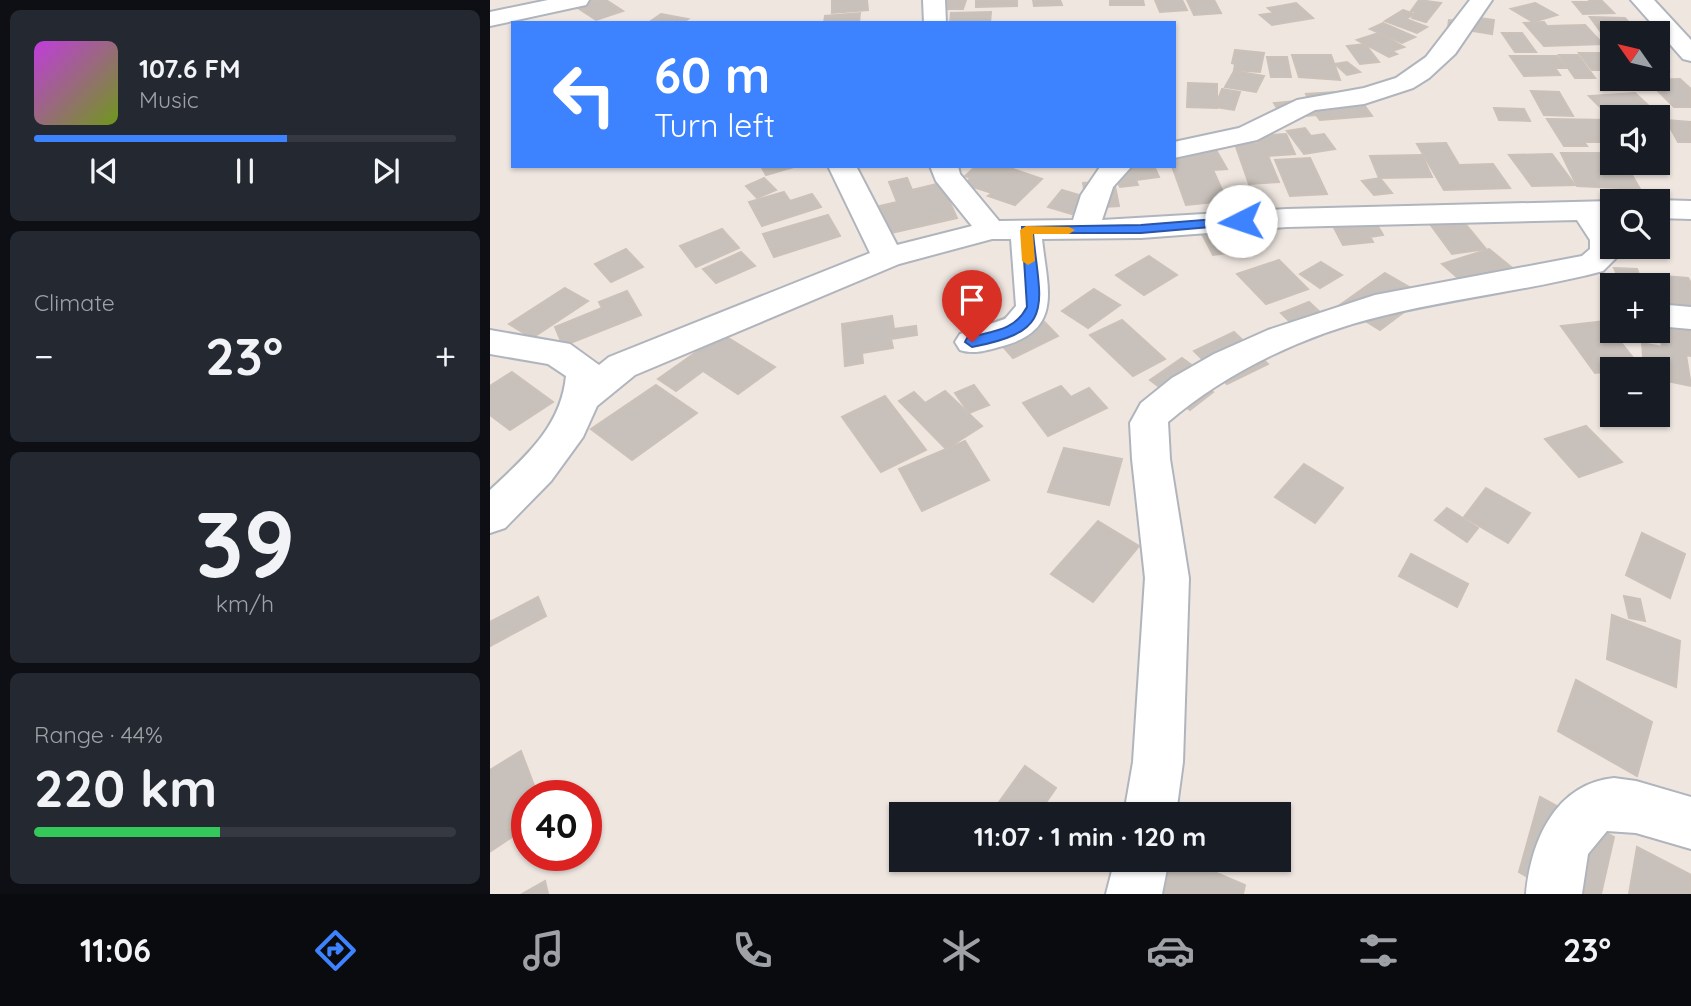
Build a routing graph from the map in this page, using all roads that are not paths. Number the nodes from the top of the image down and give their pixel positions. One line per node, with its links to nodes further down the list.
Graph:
1 (578, 0): 5 (street)
2 (934, 0): 6 (street)
3 (1481, 0): 8 (street)
4 (1642, 0): 7 (street)
5 (490, 19)
6 (935, 21)
7 (1687, 44)
8 (1176, 150)
9 (843, 168): 18 (street)
10 (944, 168): 15 (street)
11 (1116, 168): 17 (street)
12 (1670, 209): 14 (street)
13 (1598, 210): 17 (street); 23 (street)
14 (1691, 210)
15 (991, 230): 16 (street); 18 (street)
16 (1026, 230): 17 (street); 20 (street)
17 (1085, 230)
18 (888, 257): 21 (street)
19 (490, 342): 21 (street)
20 (972, 342)
21 (582, 398): 22 (street)
22 (490, 516)
23 (1152, 802)
24 (1691, 823): 27 (street)
25 (1139, 872): 26 (street)
26 (1134, 894)
27 (1554, 894)

